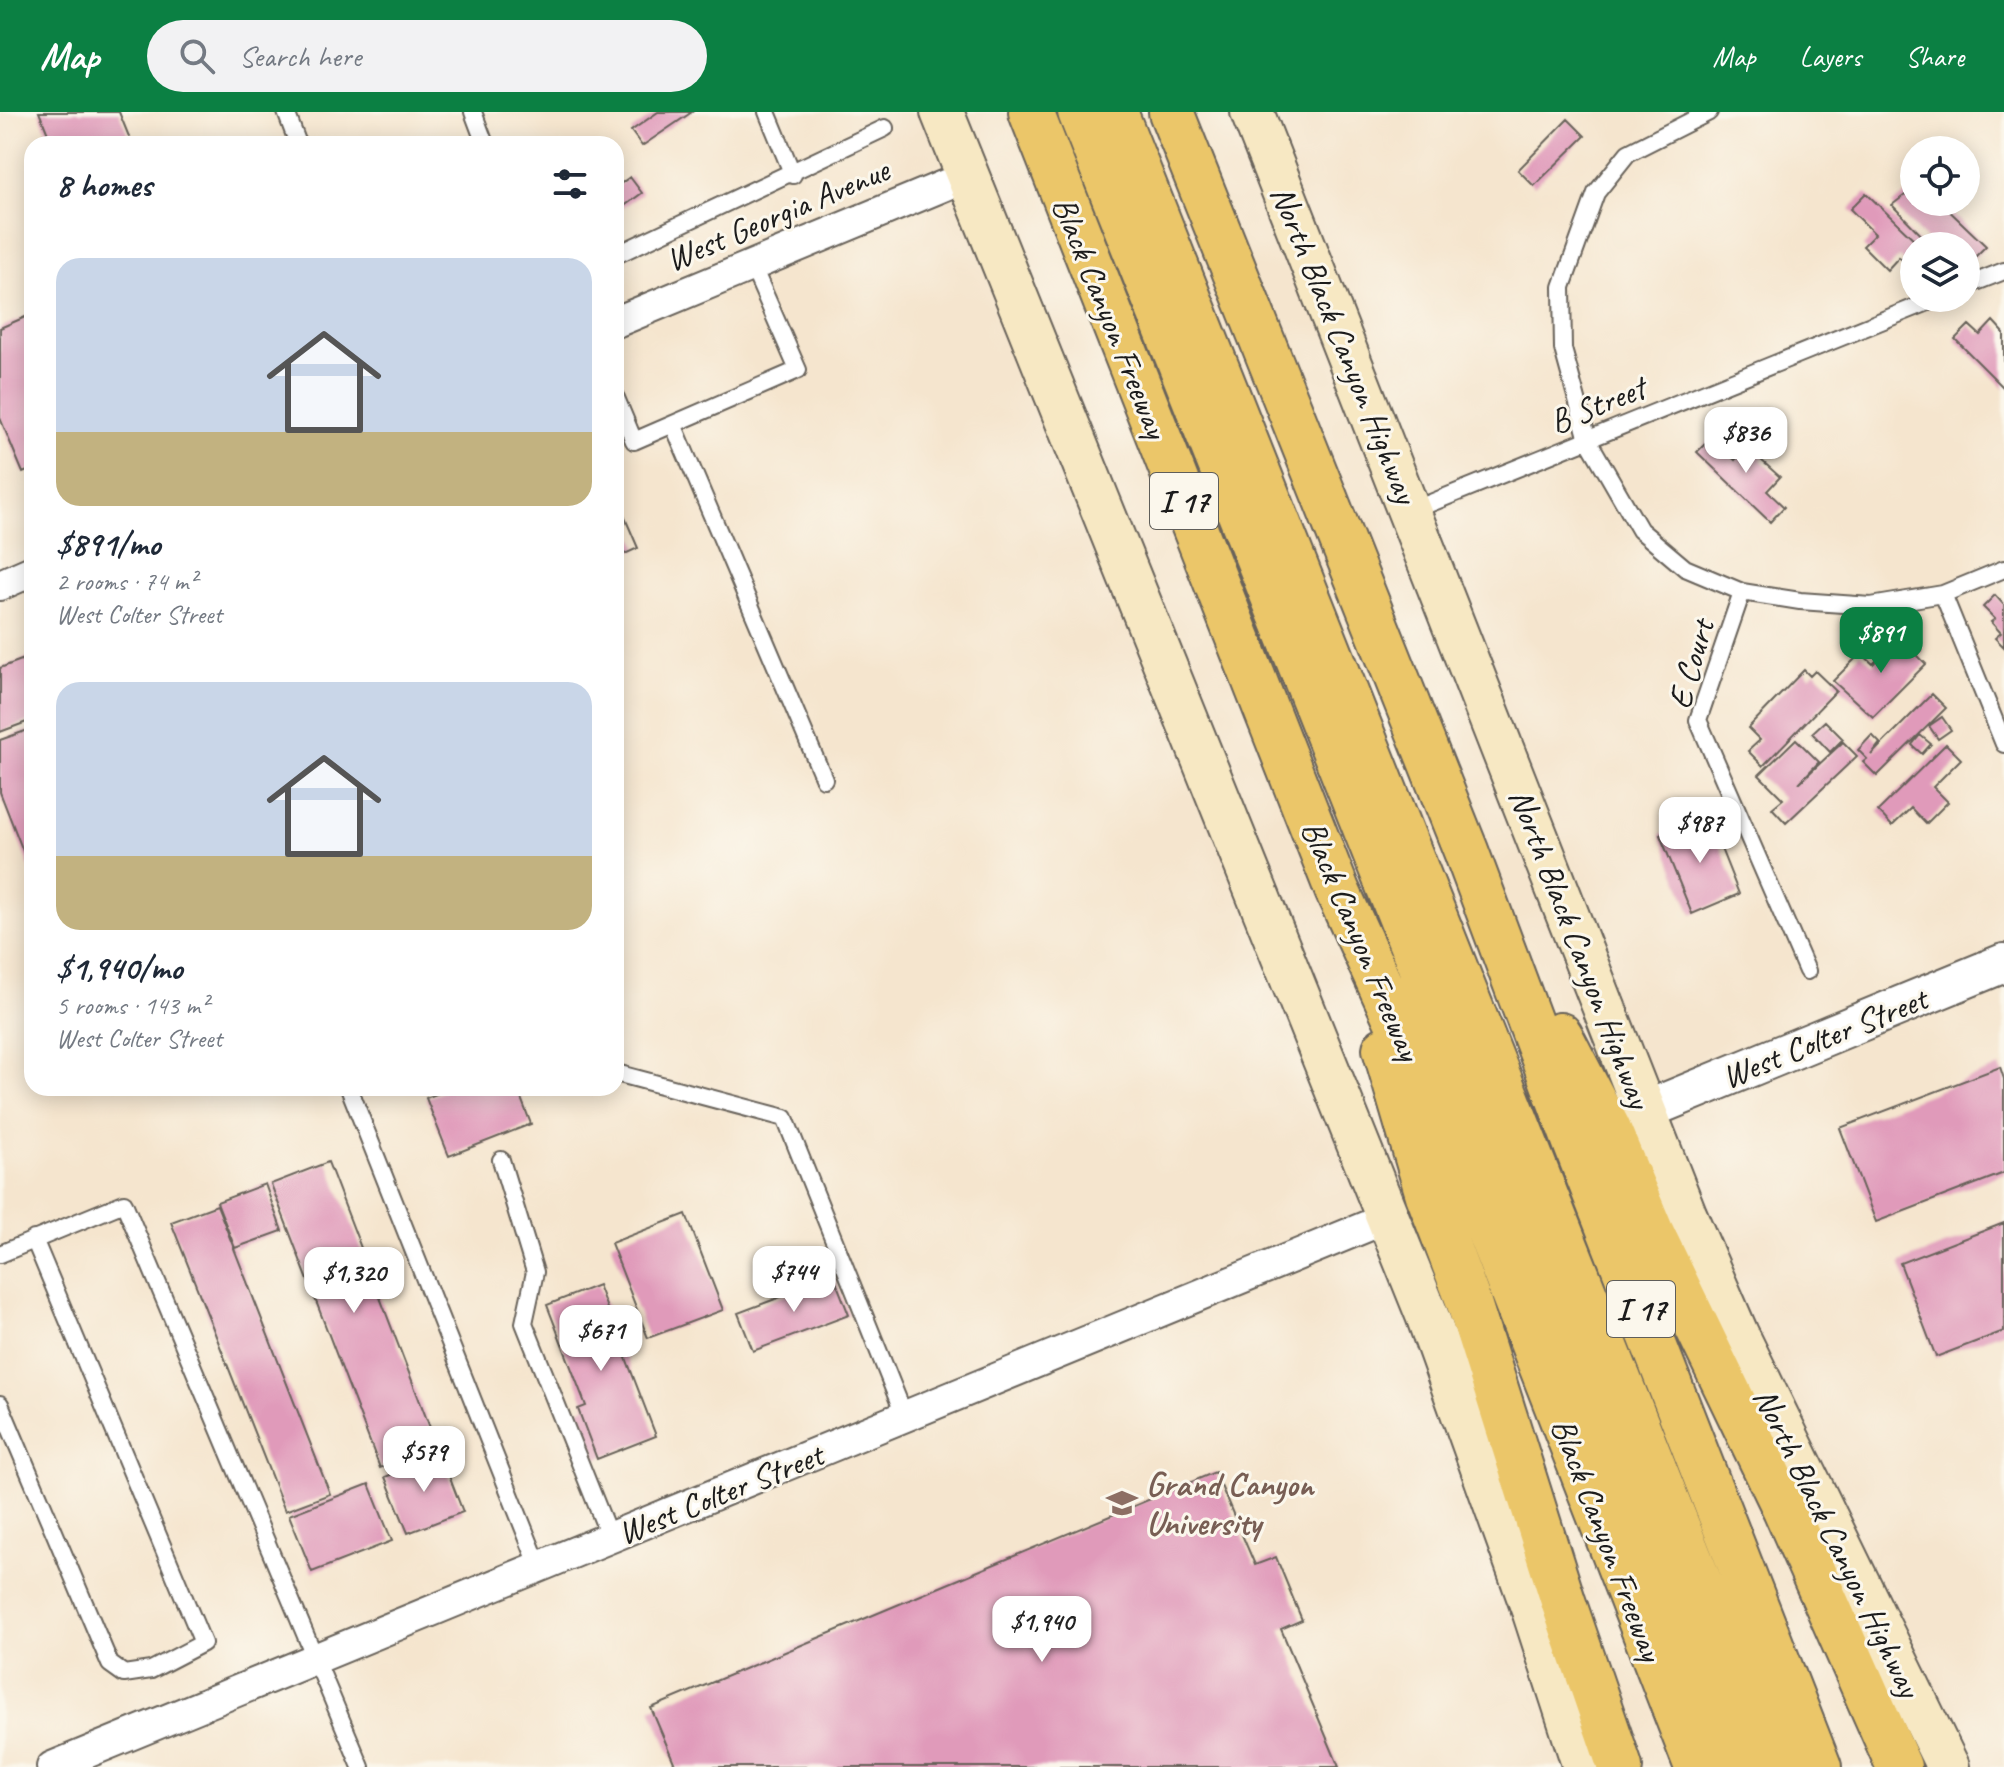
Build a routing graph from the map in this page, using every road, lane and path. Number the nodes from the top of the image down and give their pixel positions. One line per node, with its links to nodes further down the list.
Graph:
1 (286, 112): 12 (lane)
2 (473, 112): 13 (lane)
3 (767, 112): 14 (lane)
4 (942, 112): 15 (main road)
5 (1031, 112): 34 (highway, Black Canyon Freeway / I 17)
6 (1080, 112): 54 (highway)
7 (1115, 112): 55 (highway)
8 (1171, 112): 33 (highway, I 17)
9 (1252, 112): 25 (main road, North Black Canyon Highway)
10 (1709, 112): 24 (lane)
11 (885, 128): 14 (lane)
12 (295, 136)
13 (482, 136)
14 (793, 175): 16 (lane)
15 (967, 176): 17 (street, West Georgia Avenue); 41 (main road)
16 (624, 251)
17 (752, 265): 21 (street, West Georgia Avenue); 23 (lane)
18 (2004, 271): 19 (lane)
19 (1980, 280)
20 (1903, 312): 24 (lane, B Street)
21 (624, 319)
22 (624, 417): 23 (lane)
23 (673, 424): 32 (lane)
24 (1588, 440): 25 (lane, B Street); 29 (lane)
25 (1411, 511): 39 (main road, North Black Canyon Highway)
26 (2004, 569): 30 (lane)
27 (24, 574): 28 (street)
28 (0, 585)
29 (1742, 592): 30 (lane); 36 (lane, E Court)
30 (1943, 594): 31 (lane)
31 (2004, 744)
32 (824, 779)
33 (1466, 851): 56 (highway, I 17); 57 (highway)
34 (1337, 890): 52 (highway); 53 (highway, Black Canyon Freeway / I 17)
35 (2004, 963): 39 (street, West Colter Street)
36 (1807, 971)
37 (624, 1075): 45 (lane)
38 (352, 1096): 47 (lane)
39 (1644, 1111): 58 (main road, North Black Canyon Highway)
40 (501, 1160): 46 (lane)
41 (1387, 1218): 45 (street, West Colter Street); 51 (main road)
42 (34, 1239): 43 (lane); 44 (lane); 48 (lane)
43 (0, 1254)
44 (0, 1404)
45 (905, 1417): 46 (street, West Colter Street)
46 (610, 1538): 47 (street, West Colter Street)
47 (539, 1567): 48 (street, West Colter Street)
48 (317, 1658): 49 (street, West Colter Street); 50 (lane)
49 (52, 1767)
50 (361, 1767)
51 (1584, 1767)
52 (1620, 1767)
53 (1697, 1767)
54 (1739, 1767)
55 (1773, 1767)
56 (1819, 1767)
57 (1899, 1767)
58 (1948, 1767)

